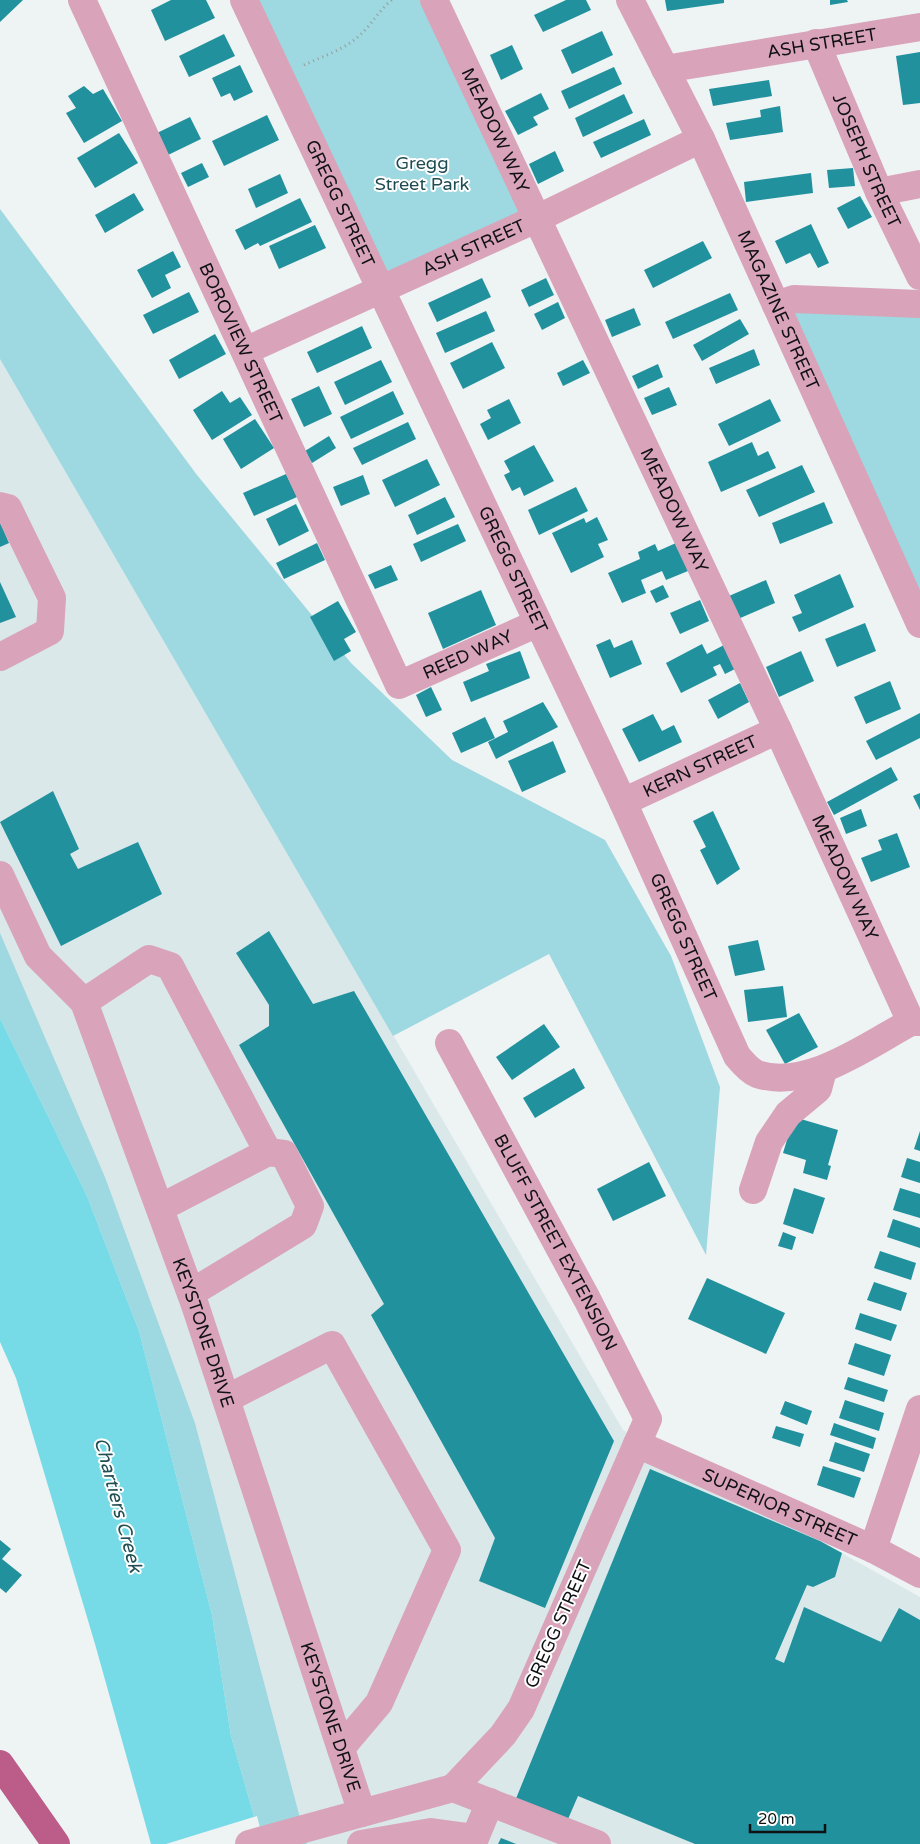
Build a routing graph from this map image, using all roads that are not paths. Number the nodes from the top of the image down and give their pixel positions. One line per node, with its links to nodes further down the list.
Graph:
1 (82, 0): 16 (street, BOROVIEW STREET)
2 (244, 0): 13 (street, GREGG STREET)
3 (434, 0): 11 (street, MEADOW WAY)
4 (630, 0): 7 (street, MAGAZINE STREET)
5 (920, 27): 6 (street, ASH STREET)
6 (816, 43): 7 (street, ASH STREET); 10 (street, JOSEPH STREET)
7 (665, 69): 8 (street, MAGAZINE STREET)
8 (701, 139): 11 (street, ASH STREET); 15 (street, MAGAZINE STREET)
9 (920, 184): 10 (street)
10 (879, 192): 12 (street, JOSEPH STREET)
11 (536, 219): 13 (street, ASH STREET); 22 (street, MEADOW WAY)
12 (920, 276)
13 (379, 289): 16 (street, ASH STREET); 18 (street, GREGG STREET)
14 (920, 304): 15 (street)
15 (776, 306): 19 (street, MAGAZINE STREET)
16 (246, 351): 21 (street, BOROVIEW STREET)
17 (0, 506): 20 (street)
18 (538, 623): 21 (street, REED WAY); 23 (street, GREGG STREET)
19 (920, 624)
20 (0, 658)
21 (398, 685)
22 (778, 730): 23 (street, KERN STREET); 26 (street, MEADOW WAY)
23 (623, 802): 28 (street, GREGG STREET)
24 (0, 876): 25 (street, KEYSTONE DRIVE)
25 (84, 1002): 29 (street); 31 (street, KEYSTONE DRIVE)
26 (915, 1022): 28 (street, GREGG STREET)
27 (449, 1043): 35 (street, BLUFF STREET EXTENSION)
28 (823, 1070): 30 (street)
29 (268, 1152): 31 (street); 32 (street)
30 (753, 1190)
31 (160, 1208): 32 (street, KEYSTONE DRIVE)
32 (191, 1293): 33 (street, KEYSTONE DRIVE)
33 (226, 1399): 38 (street, KEYSTONE DRIVE); 38 (street)
34 (920, 1409): 36 (street)
35 (637, 1444): 36 (street, SUPERIOR STREET); 40 (street, GREGG STREET)
36 (873, 1549): 37 (street, SUPERIOR STREET)
37 (920, 1574)
38 (340, 1748): 42 (street, KEYSTONE DRIVE)
39 (0, 1764): 43 (main road)
40 (453, 1788): 41 (street); 42 (street)
41 (490, 1802): 45 (street); 46 (street)
42 (353, 1816): 44 (street); 45 (street, KEYSTONE DRIVE)
43 (56, 1844)
44 (249, 1844)
45 (362, 1844)
46 (597, 1844)

